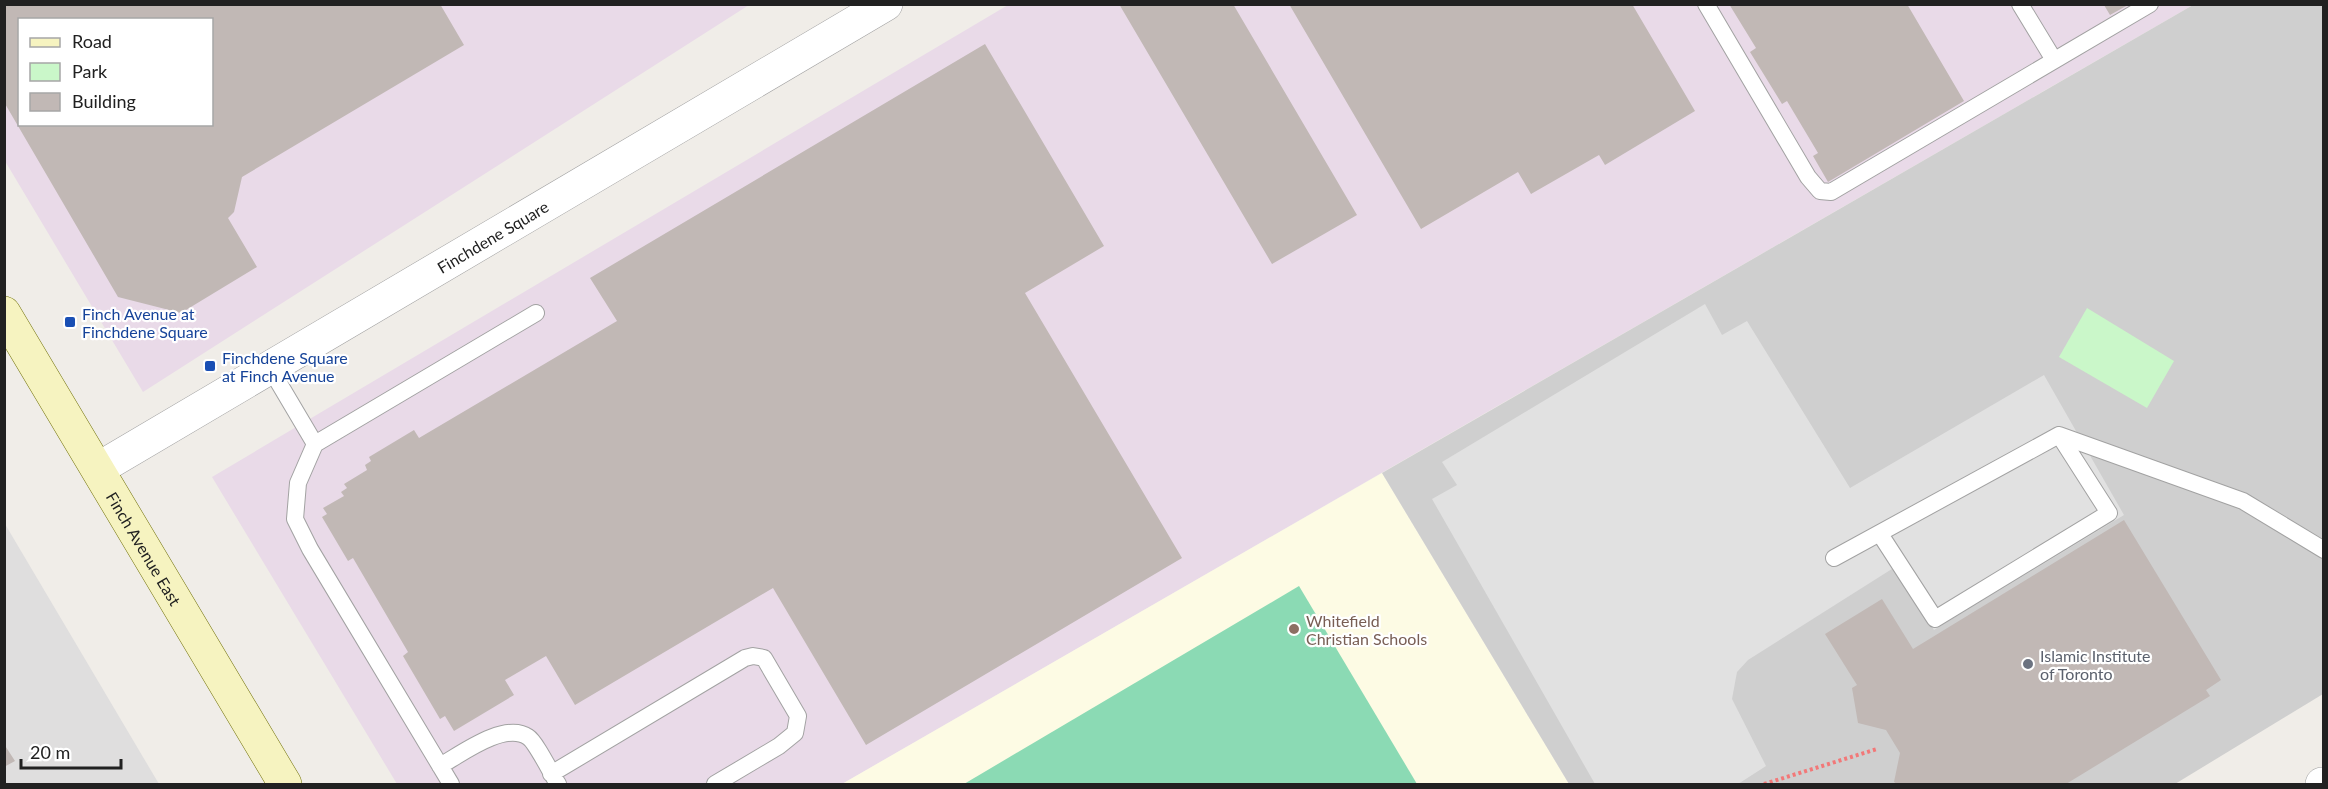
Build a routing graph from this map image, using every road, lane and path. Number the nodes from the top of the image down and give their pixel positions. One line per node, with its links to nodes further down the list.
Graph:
1 (886, 4): 8 (street, Finchdene Square)
2 (1706, 4): 5 (lane)
3 (2020, 4): 5 (lane)
4 (2150, 4): 5 (lane)
5 (2054, 60)
6 (4, 313): 11 (main road, Finch Avenue East)
7 (536, 313): 10 (lane)
8 (270, 368): 10 (lane); 11 (street, Finchdene Square)
9 (2059, 435): 12 (lane); 12 (lane); 13 (lane)
10 (315, 444): 16 (lane)
11 (98, 469): 18 (main road, Finch Avenue East)
12 (1880, 534): 14 (lane)
13 (2324, 550)
14 (1834, 558)
15 (1876, 749): 21 (path)
16 (440, 766): 17 (lane); 19 (lane)
17 (554, 779): 20 (lane)
18 (285, 784)
19 (450, 784)
20 (715, 784)
21 (1764, 784)

